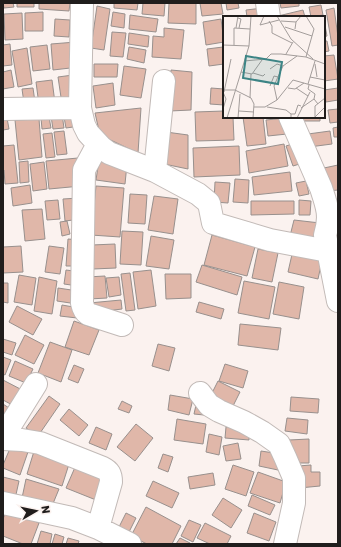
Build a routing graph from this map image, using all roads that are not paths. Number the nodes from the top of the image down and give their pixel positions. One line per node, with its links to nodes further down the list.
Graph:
1 (82, 3): 5 (street)
2 (267, 3): 3 (street)
3 (269, 16)
4 (164, 82): 9 (street)
5 (80, 108): 6 (street); 8 (street)
6 (3, 109)
7 (290, 118): 10 (street)
8 (98, 144): 9 (street); 12 (street)
9 (155, 171): 10 (street)
10 (328, 251): 11 (street)
11 (338, 301)
12 (122, 325)
13 (36, 384): 15 (street)
14 (200, 393): 19 (street)
15 (3, 438): 17 (street)
16 (3, 502): 17 (street)
17 (98, 528): 18 (street)
18 (130, 544)
19 (285, 544)

